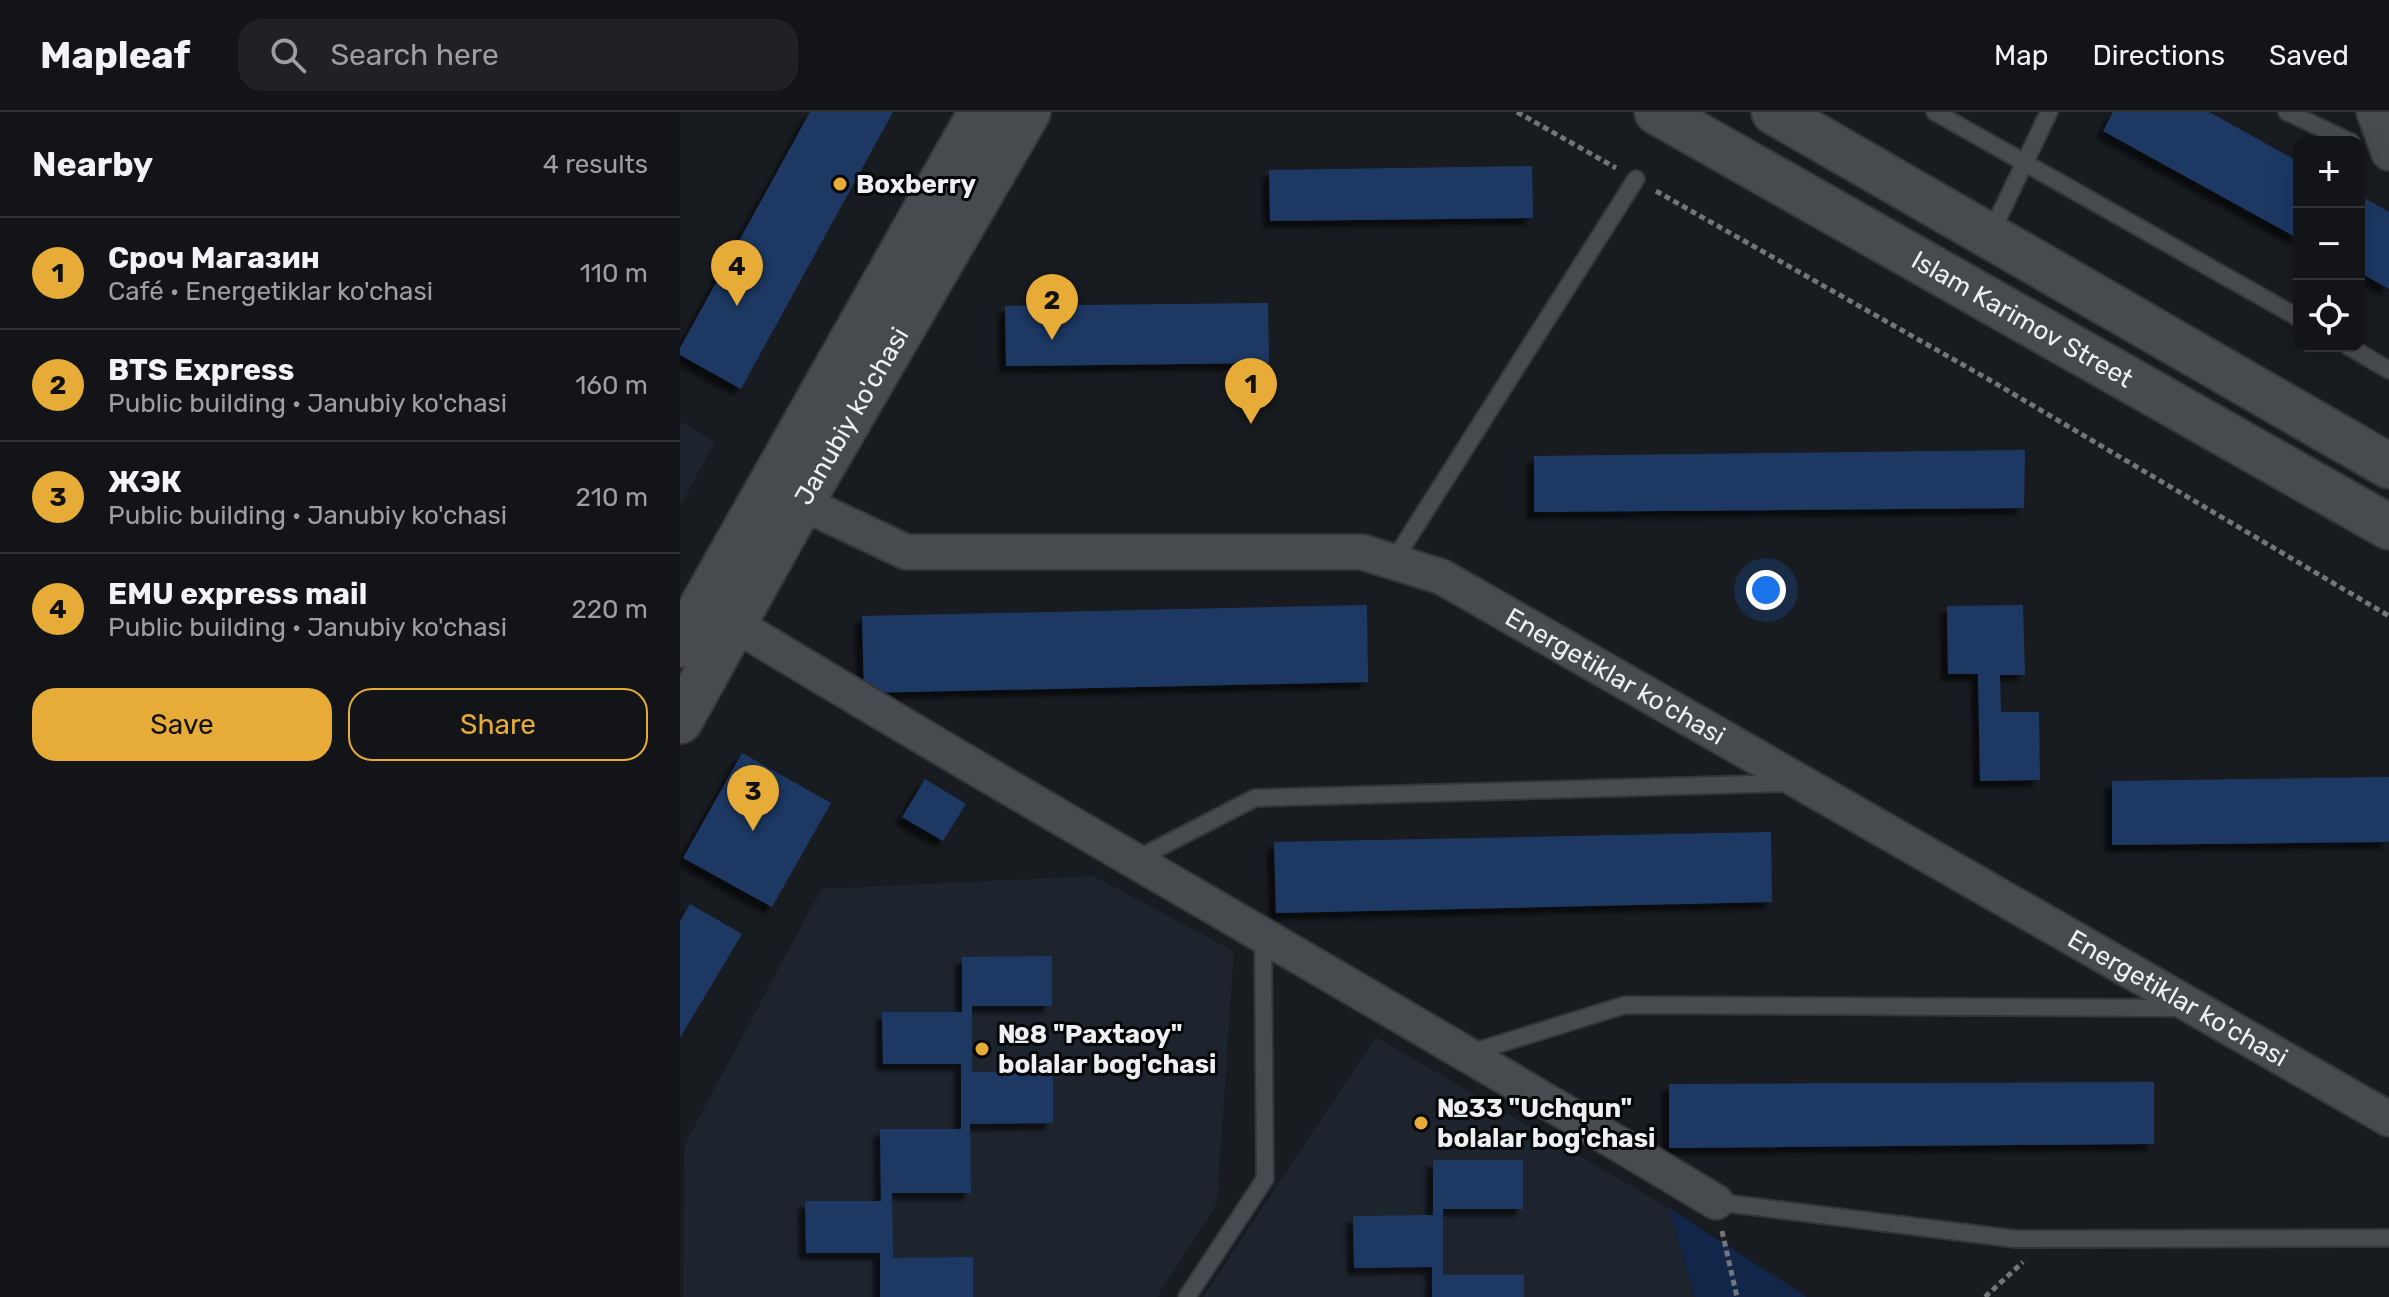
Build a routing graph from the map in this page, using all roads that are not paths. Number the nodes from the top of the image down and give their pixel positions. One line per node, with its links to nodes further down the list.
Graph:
1 (981, 112): 20 (main road, Janubiy ko'chasi)
2 (1028, 112): 20 (main road, Janubiy ko'chasi)
3 (1657, 112): 21 (main road, Islam Karimov Street)
4 (1774, 112): 15 (main road, Islam Karimov Street)
5 (1936, 112): 13 (lane)
6 (2049, 112): 13 (lane)
7 (2287, 112): 9 (lane)
8 (2374, 112): 11 (street)
9 (2338, 136)
10 (2365, 149): 12 (lane)
11 (2389, 153)
12 (2389, 160)
13 (2023, 162): 15 (lane); 16 (lane)
14 (1636, 179): 22 (lane)
15 (1990, 236): 19 (main road, Islam Karimov Street)
16 (2293, 315)
17 (2358, 352): 18 (lane)
18 (2389, 370)
19 (2389, 466)
20 (784, 495): 22 (street, Energetiklar ko'chasi); 23 (main road, Janubiy ko'chasi); 25 (main road, Janubiy ko'chasi)
21 (2389, 527)
22 (1393, 562): 26 (street, Energetiklar ko'chasi)
23 (702, 605): 24 (main road, Janubiy ko'chasi); 27 (street)
24 (680, 645)
25 (680, 721)
26 (1801, 783): 27 (lane); 29 (street, Energetiklar ko'chasi)
27 (1135, 860): 28 (street)
28 (1263, 937): 30 (street); 34 (lane)
29 (2194, 1008): 30 (lane); 31 (street, Energetiklar ko'chasi)
30 (1469, 1053): 32 (street)
31 (2389, 1119)
32 (1716, 1202): 33 (lane)
33 (2389, 1238)
34 (1187, 1297)

